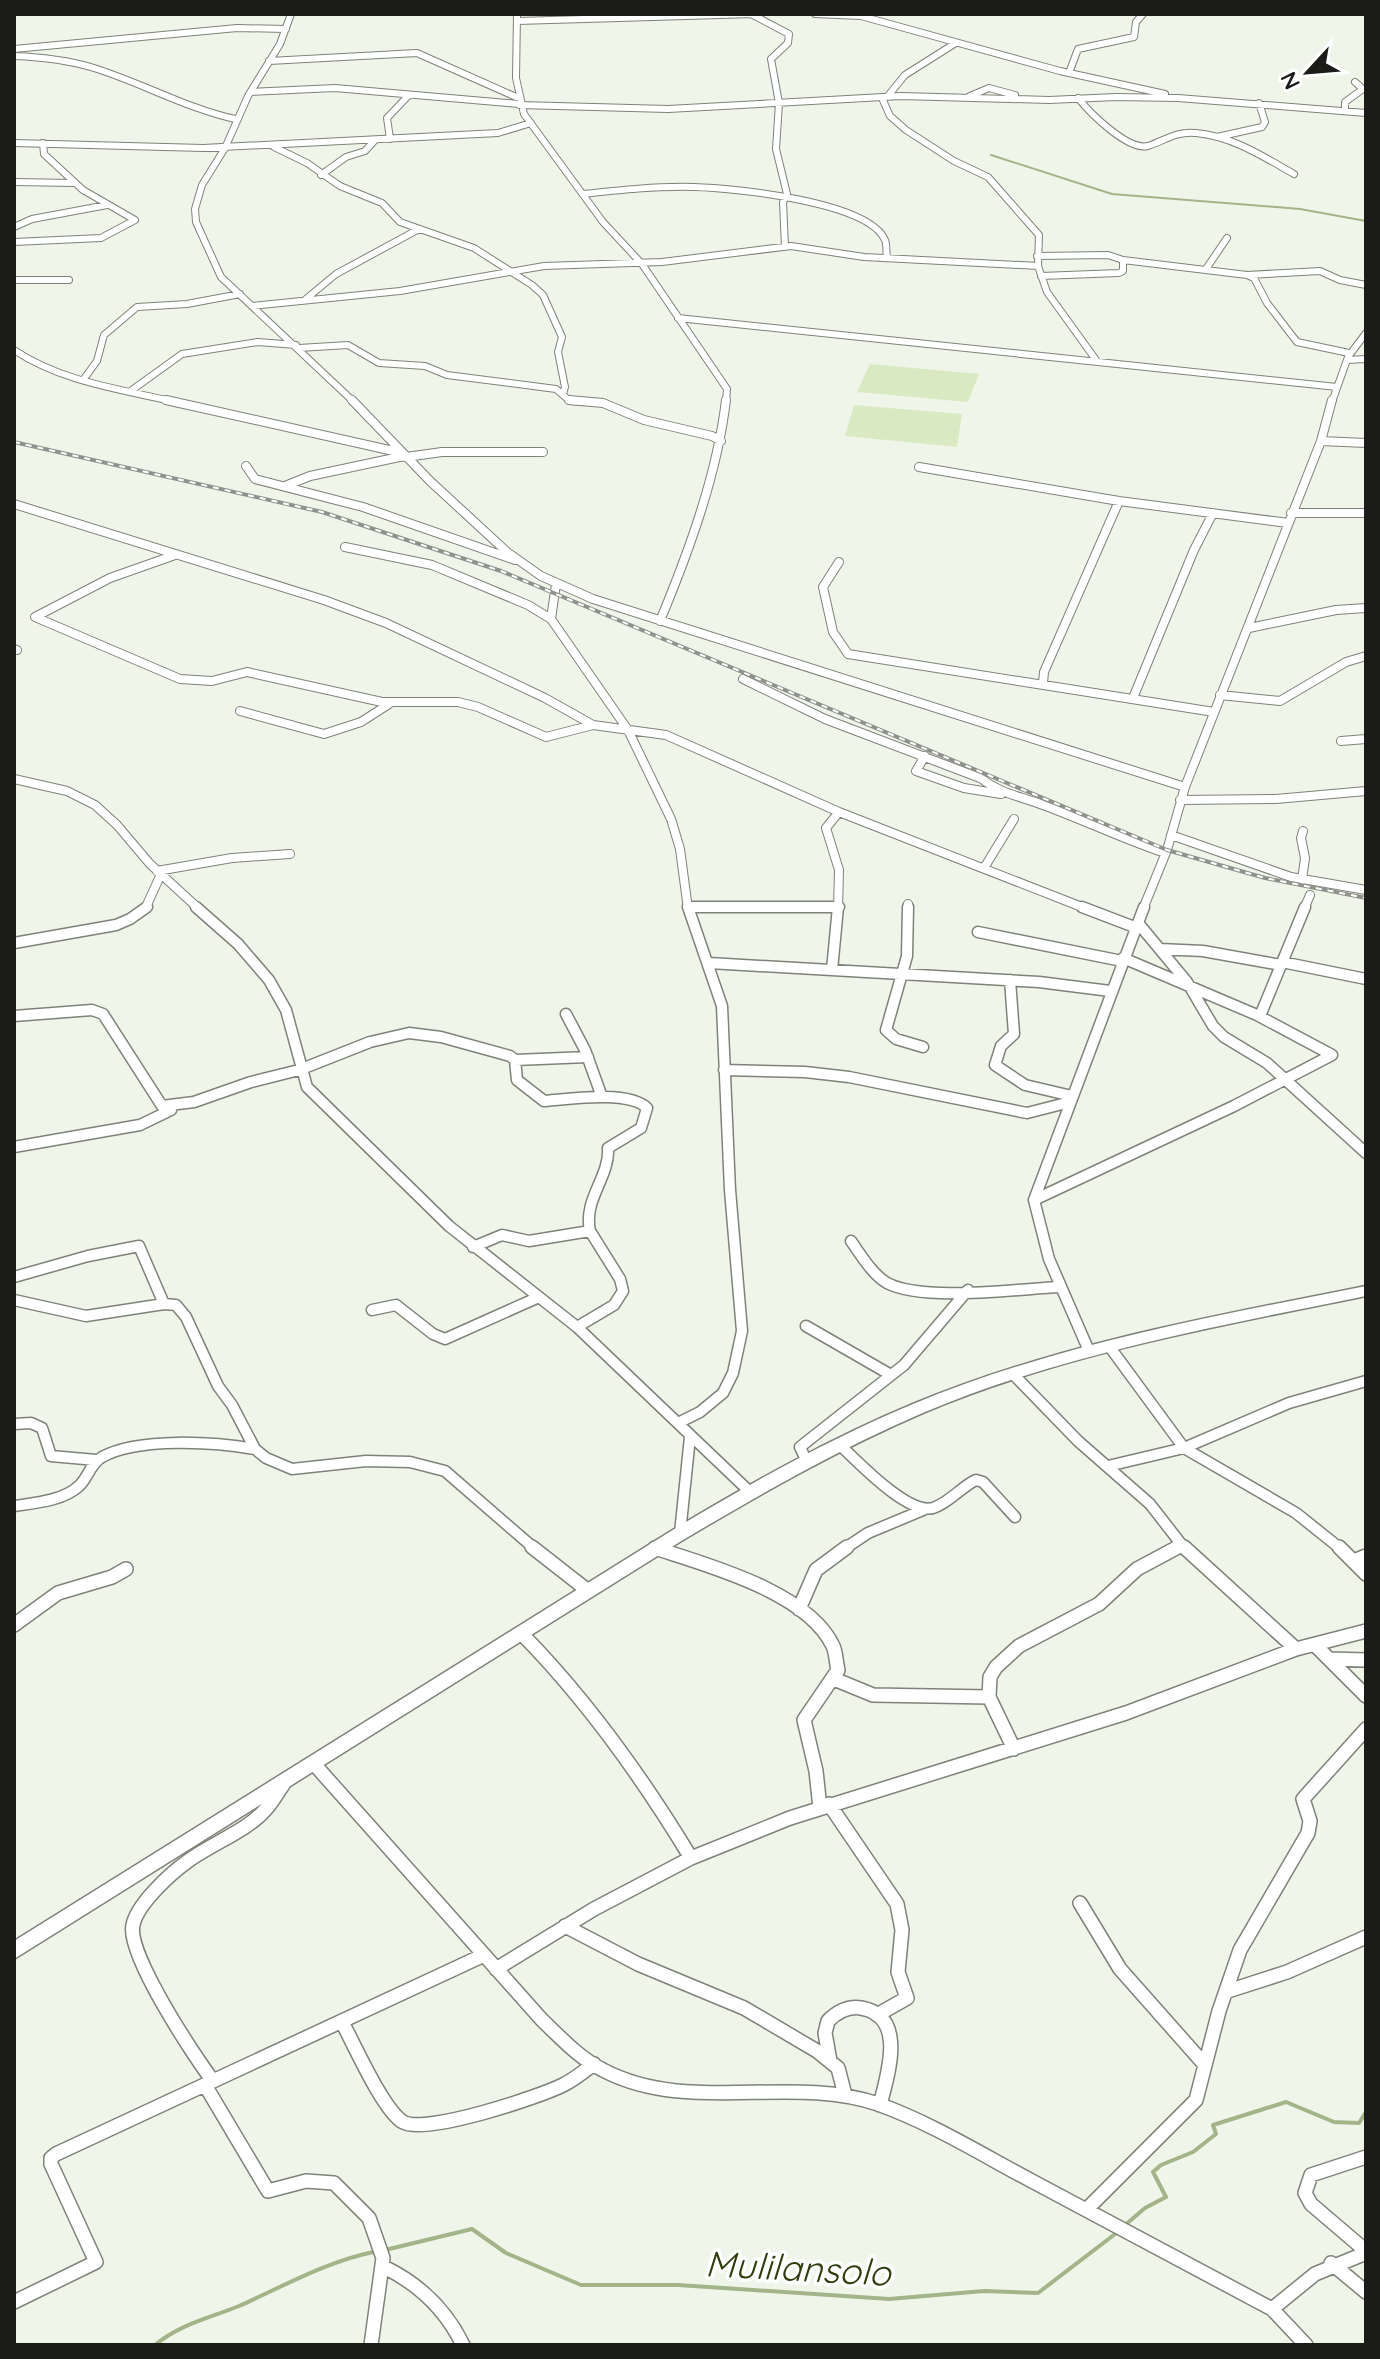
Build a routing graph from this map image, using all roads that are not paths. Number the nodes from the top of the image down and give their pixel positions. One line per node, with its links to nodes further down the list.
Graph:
1 (291, 14): 9 (street)
2 (752, 14): 7 (street); 23 (street)
3 (815, 14): 6 (street)
4 (884, 14): 8 (street)
5 (1143, 14): 16 (street)
6 (858, 15): 8 (street)
7 (517, 17): 25 (street)
8 (873, 20): 10 (street)
9 (286, 29): 11 (street); 15 (street)
10 (954, 44): 16 (street); 20 (street)
11 (29, 47): 12 (street); 14 (street)
12 (14, 49)
13 (14, 56): 14 (street)
14 (39, 57): 28 (street)
15 (269, 61): 18 (street); 25 (street)
16 (1069, 73): 22 (street)
17 (1366, 82): 26 (street)
18 (251, 92): 19 (street); 28 (street)
19 (409, 95): 25 (street); 31 (street)
20 (884, 98): 21 (street); 23 (street); 49 (street)
21 (1078, 98): 22 (street); 30 (street)
22 (1178, 98): 24 (street)
23 (779, 103): 25 (street); 42 (street)
24 (1259, 103): 26 (street); 30 (street)
25 (519, 105): 29 (street)
26 (1345, 111): 27 (street)
27 (1366, 113)
28 (235, 119): 36 (street)
29 (531, 123): 31 (street); 41 (street)
30 (1217, 137): 37 (street)
31 (390, 139): 32 (street)
32 (375, 140): 35 (street); 38 (street)
33 (14, 143): 34 (street)
34 (43, 143): 36 (street); 40 (street)
35 (272, 146): 36 (street); 38 (street)
36 (225, 148): 61 (street)
37 (1294, 174)
38 (321, 175): 45 (street)
39 (14, 182): 40 (street)
40 (74, 183): 43 (street)
41 (583, 194): 42 (street); 52 (street)
42 (784, 198): 48 (street); 50 (street)
43 (107, 205): 44 (street); 47 (street)
44 (14, 227)
45 (419, 229): 55 (street); 62 (street)
46 (1227, 238): 54 (street)
47 (14, 242)
48 (785, 247): 50 (street); 52 (street)
49 (1037, 256): 51 (street); 53 (street)
50 (887, 258): 53 (street)
51 (1123, 260): 54 (street); 57 (street)
52 (642, 264): 55 (street); 64 (street)
53 (1038, 266): 57 (street)
54 (1206, 269): 56 (street)
55 (510, 273): 62 (street); 74 (street)
56 (1247, 275): 60 (street); 68 (street)
57 (1041, 276): 70 (street)
58 (14, 280): 59 (street)
59 (69, 280)
60 (1366, 285)
61 (240, 294): 63 (street); 71 (street)
62 (306, 299): 63 (street)
63 (252, 306): 66 (street)
64 (678, 318): 70 (street); 75 (street)
65 (1366, 333): 68 (street)
66 (297, 347): 73 (street); 74 (street); 79 (street)
67 (14, 350): 71 (street)
68 (1348, 356): 69 (street); 72 (street)
69 (1366, 359)
70 (1096, 360): 72 (street)
71 (83, 380): 73 (street)
72 (1337, 387): 76 (street)
73 (132, 390): 79 (street)
74 (563, 394): 75 (street)
75 (721, 441): 95 (street)
76 (1321, 441): 77 (street); 87 (street)
77 (1366, 443)
78 (543, 452): 79 (street)
79 (403, 455): 82 (street); 90 (street)
80 (246, 466): 82 (street)
81 (919, 467): 83 (street)
82 (285, 486): 90 (street)
83 (1119, 501): 85 (street); 99 (street)
84 (14, 504): 89 (street)
85 (1213, 513): 87 (street); 101 (street)
86 (1366, 513): 87 (street)
87 (1290, 518): 96 (street)
88 (345, 547): 94 (street)
89 (175, 555): 102 (street); 105 (street)
90 (517, 560): 92 (street)
91 (839, 562): 99 (street)
92 (556, 584): 94 (street); 95 (street)
93 (1366, 608): 96 (street)
94 (551, 619): 106 (street)
95 (660, 621): 111 (street)
96 (1249, 628): 100 (street)
97 (1366, 656): 100 (street)
98 (743, 679): 109 (street)
99 (1043, 683): 101 (street)
100 (1220, 695): 104 (street)
101 (1133, 698): 104 (street)
102 (391, 703): 103 (street); 105 (street)
103 (240, 711)
104 (1214, 712): 111 (street)
105 (593, 725): 106 (street)
106 (628, 730): 115 (street); 127 (street)
107 (1366, 739): 108 (street)
108 (1341, 741)
109 (925, 756): 113 (street); 113 (street)
110 (14, 779): 122 (street)
111 (1185, 787): 114 (street)
112 (1366, 791): 114 (street)
113 (1007, 795): 119 (street)
114 (1180, 800): 118 (street)
115 (839, 812): 121 (street); 128 (street)
116 (1014, 819): 121 (street)
117 (1303, 831): 123 (street)
118 (1171, 835): 119 (street); 123 (street)
119 (1165, 853): 129 (street)
120 (290, 854): 122 (street)
121 (984, 868): 129 (street)
122 (159, 872): 131 (street); 148 (street)
123 (1302, 880): 124 (street)
124 (1366, 890)
125 (1310, 895): 135 (street)
126 (908, 904): 137 (street)
127 (688, 907): 128 (street); 134 (street)
128 (839, 907): 136 (street)
129 (1138, 926): 132 (street); 133 (street)
130 (978, 932): 133 (street)
131 (14, 943)
132 (1160, 949): 135 (street); 140 (street)
133 (1122, 960): 140 (street); 141 (street)
134 (709, 963): 136 (street); 149 (street)
135 (1282, 963): 138 (street); 144 (street)
136 (832, 970): 137 (street)
137 (903, 975): 139 (street); 145 (street)
138 (1366, 979)
139 (1010, 980): 141 (street); 152 (street)
140 (1191, 988): 144 (street); 150 (street)
141 (1110, 991): 152 (street)
142 (566, 1014): 146 (street)
143 (14, 1016): 153 (street)
144 (1260, 1016): 150 (street)
145 (923, 1047)
146 (588, 1057): 147 (street); 151 (street)
147 (515, 1060): 148 (street); 151 (street)
148 (299, 1070): 153 (street); 159 (street)
149 (724, 1070): 152 (street); 175 (street)
150 (1286, 1080): 155 (street); 156 (street)
151 (602, 1097): 157 (street)
152 (1071, 1099): 156 (street)
153 (167, 1108): 154 (street)
154 (14, 1147)
155 (1366, 1153)
156 (1034, 1200): 161 (street)
157 (590, 1231): 159 (street); 169 (street)
158 (851, 1241): 162 (street)
159 (473, 1247): 164 (street)
160 (14, 1277): 166 (street)
161 (1059, 1287): 162 (street); 171 (street)
162 (968, 1290): 172 (street)
163 (1366, 1291): 170 (main road)
164 (539, 1297): 167 (street); 169 (street)
165 (14, 1300): 166 (street)
166 (164, 1304): 180 (street)
167 (372, 1310)
168 (806, 1326): 172 (street)
169 (577, 1327): 175 (street)
170 (1109, 1346): 171 (main road); 179 (street)
171 (1089, 1351): 173 (main road)
172 (891, 1375): 182 (street)
173 (1014, 1375): 178 (main road); 183 (street)
174 (1366, 1381): 179 (street)
175 (678, 1423): 177 (street)
176 (14, 1424): 181 (street)
177 (690, 1437): 184 (street); 188 (street)
178 (840, 1445): 182 (main road); 186 (street)
179 (1184, 1448): 183 (street); 191 (street)
180 (255, 1449): 181 (street); 194 (street)
181 (96, 1460): 185 (street)
182 (807, 1462): 184 (main road)
183 (1108, 1466): 189 (street)
184 (750, 1492): 188 (main road)
185 (14, 1506)
186 (923, 1510): 187 (street); 195 (street)
187 (1015, 1517)
188 (680, 1533): 190 (main road)
189 (1181, 1546): 200 (street); 205 (street)
190 (655, 1548): 194 (main road); 195 (street)
191 (1360, 1558): 193 (street)
192 (126, 1569): 196 (street)
193 (1366, 1574)
194 (587, 1590): 198 (main road)
195 (799, 1609): 203 (street)
196 (14, 1625)
197 (1366, 1631): 199 (street)
198 (521, 1633): 208 (main road); 211 (street)
199 (1315, 1645): 200 (street); 201 (street)
200 (1296, 1649): 207 (street)
201 (1330, 1659): 202 (street); 204 (street)
202 (1366, 1660)
203 (834, 1679): 205 (street); 210 (street)
204 (1366, 1696)
205 (989, 1697): 207 (street)
206 (1366, 1729): 218 (street)
207 (1014, 1749): 210 (street)
208 (315, 1765): 209 (main road); 216 (street)
209 (283, 1785): 215 (main road); 224 (street)
210 (824, 1806): 211 (street); 219 (street)
211 (691, 1858): 213 (street)
212 (1080, 1903): 223 (street)
213 (565, 1926): 217 (street); 221 (street)
214 (1366, 1937): 218 (street)
215 (14, 1951)
216 (484, 1955): 217 (street); 220 (street)
217 (496, 1969): 222 (street)
218 (1228, 1991): 223 (street)
219 (877, 2015): 221 (street); 226 (street)
220 (342, 2022): 222 (street); 224 (street)
221 (830, 2061): 225 (street)
222 (594, 2064): 225 (street)
223 (1205, 2065): 228 (street)
224 (209, 2083): 230 (street); 233 (street)
225 (845, 2095): 226 (street)
226 (880, 2105): 228 (street)
227 (1366, 2157): 229 (street)
228 (1087, 2209): 234 (street)
229 (1366, 2252): 231 (street)
230 (382, 2257): 235 (street); 236 (street)
231 (1331, 2263): 232 (street); 234 (street)
232 (1366, 2292)
233 (14, 2302)
234 (1272, 2309): 237 (street)
235 (371, 2345)
236 (463, 2345)
237 (1306, 2345)

